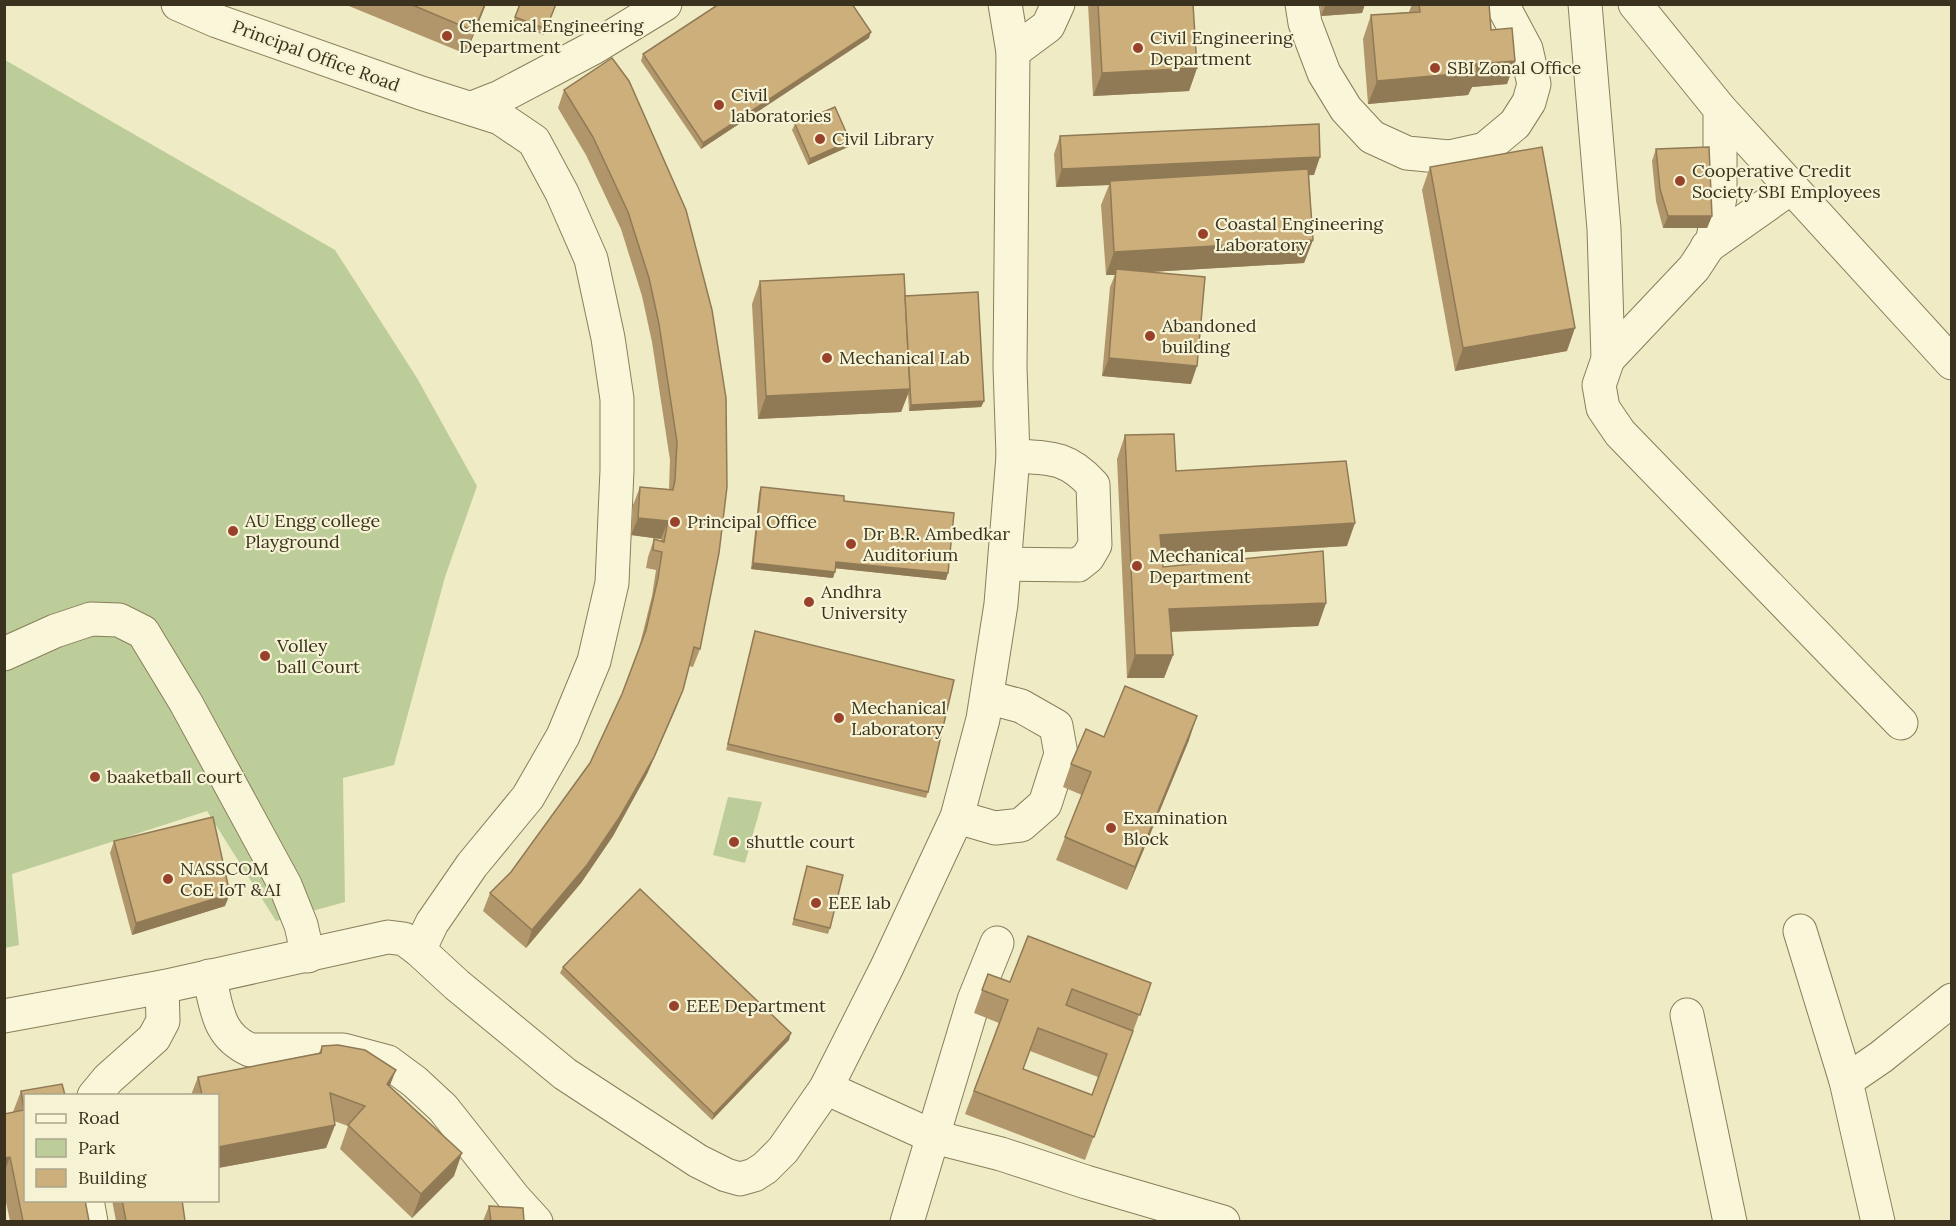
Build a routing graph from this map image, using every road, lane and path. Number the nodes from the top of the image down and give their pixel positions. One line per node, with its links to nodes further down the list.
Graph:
1 (178, 4): 10 (street, Principal Office Road)
2 (666, 4): 10 (street)
3 (1005, 4): 9 (street)
4 (1058, 4): 9 (street)
5 (1302, 4): 6 (street)
6 (1502, 4)
7 (1585, 4): 14 (street)
8 (1635, 4): 11 (street)
9 (1013, 52): 16 (street)
10 (472, 108): 24 (street, Principal Office Road)
11 (1720, 109): 12 (street); 13 (street)
12 (1792, 187): 13 (street); 15 (street)
13 (1707, 247): 14 (street)
14 (1608, 359): 20 (street)
15 (1952, 363)
16 (1014, 456): 17 (street); 17 (street)
17 (1006, 564): 19 (street)
18 (4, 654): 25 (street)
19 (987, 697): 21 (street); 21 (street)
20 (1901, 723)
21 (957, 817): 32 (street)
22 (1800, 931): 31 (street)
23 (997, 943): 34 (street)
24 (419, 950): 25 (street); 32 (street)
25 (308, 956): 26 (street)
26 (209, 976): 27 (street); 38 (street)
27 (162, 987): 30 (street); 33 (street)
28 (1952, 1000): 31 (street)
29 (1687, 1015): 41 (street)
30 (4, 1017)
31 (1846, 1081): 42 (street)
32 (826, 1088): 34 (street)
33 (95, 1094)
34 (934, 1137): 36 (street); 39 (street)
35 (87, 1202): 37 (street)
36 (1137, 1210): 40 (street)
37 (91, 1221)
38 (536, 1221)
39 (907, 1221)
40 (1223, 1221)
41 (1730, 1221)
42 (1878, 1221)

